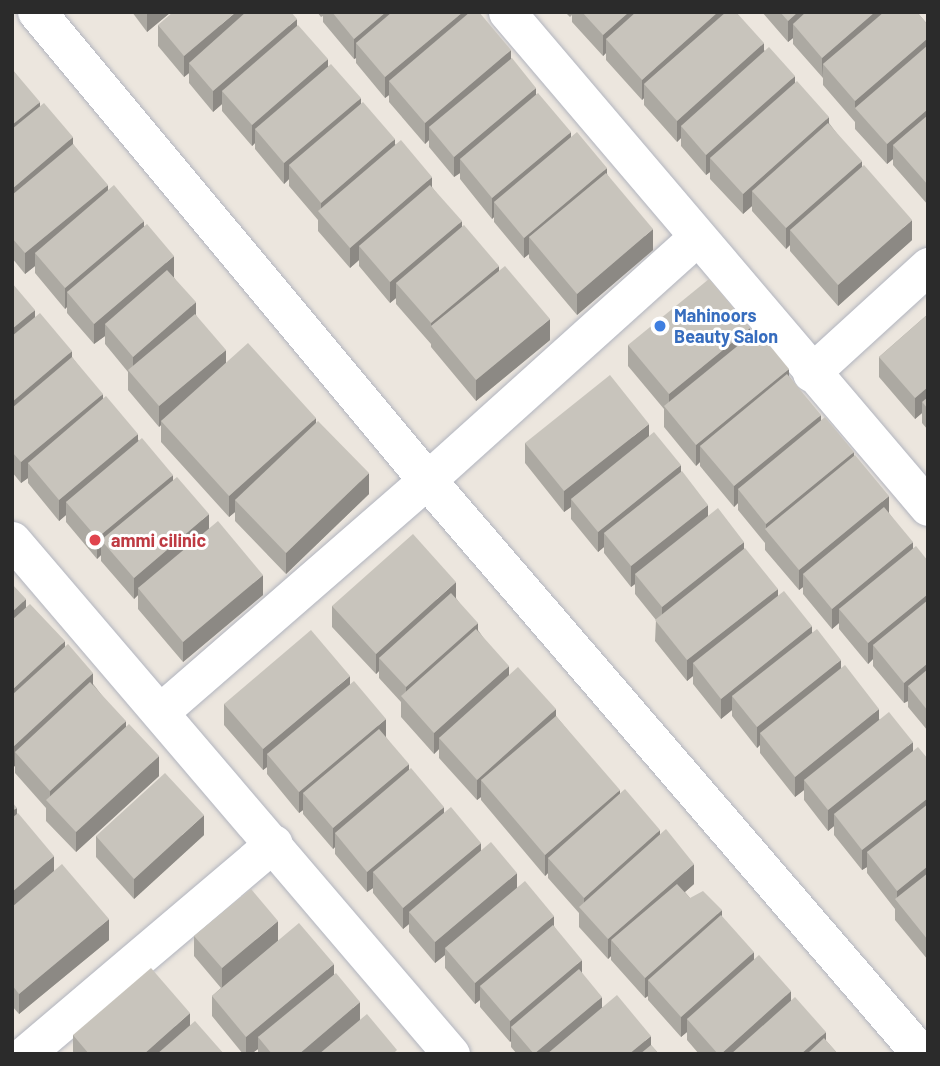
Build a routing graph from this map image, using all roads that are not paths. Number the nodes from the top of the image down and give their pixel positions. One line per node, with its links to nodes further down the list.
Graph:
1 (37, 12): 6 (street)
2 (507, 12): 3 (street)
3 (696, 238): 5 (street); 6 (street)
4 (928, 266): 5 (street)
5 (811, 373): 7 (street)
6 (427, 480): 9 (street); 13 (street)
7 (928, 508)
8 (12, 540): 9 (street)
9 (160, 712): 10 (street)
10 (274, 843): 11 (street); 12 (street)
11 (25, 1054)
12 (451, 1054)
13 (921, 1054)

